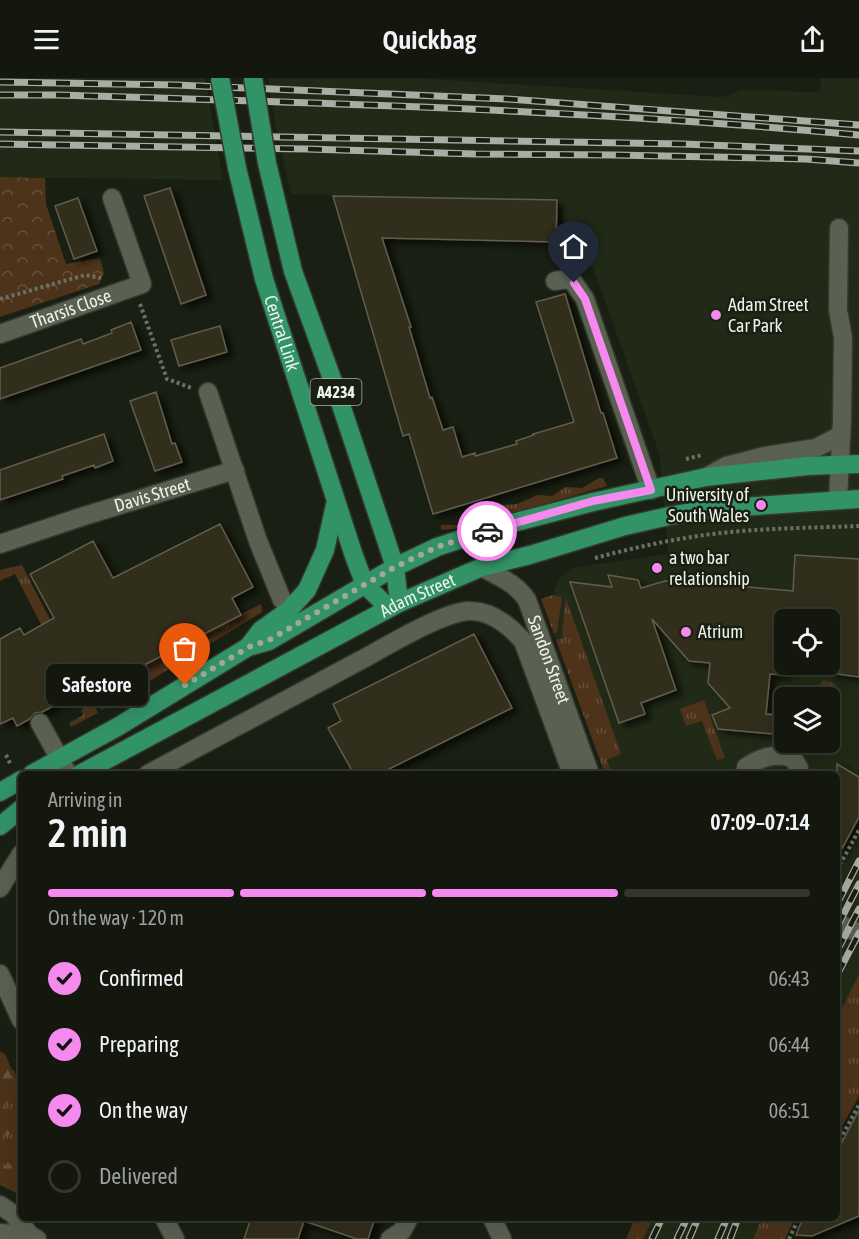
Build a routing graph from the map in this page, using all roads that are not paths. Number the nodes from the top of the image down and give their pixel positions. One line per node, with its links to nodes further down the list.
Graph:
1 (220, 78): 16 (main road, Central Link / A4234, bridge)
2 (253, 78): 18 (main road, Central Link / A4234, bridge)
3 (112, 198): 6 (street, Tharsis Close)
4 (839, 228): 8 (street)
5 (555, 281): 13 (street)
6 (0, 334)
7 (208, 392): 11 (street)
8 (841, 435): 9 (street); 12 (street)
9 (839, 464): 10 (main road, Adam Street); 12 (main road, Adam Street); 14 (street)
10 (859, 464)
11 (235, 470): 17 (street, Davis Street); 21 (street)
12 (706, 477): 13 (main road, Adam Street)
13 (651, 490): 18 (main road, Adam Street)
14 (838, 499): 15 (main road, Adam Street); 19 (main road, Adam Street)
15 (859, 499)
16 (335, 503): 20 (main road, Central Link / A4234); 23 (main road)
17 (0, 544)
18 (395, 567): 20 (main road, Adam Street); 22 (main road, Central Link / A4234)
19 (482, 567): 22 (main road, Adam Street); 30 (street, Sandon Street)
20 (365, 585): 22 (main road, Central Link / A4234); 23 (main road, Adam Street)
21 (282, 600)
22 (394, 606): 27 (main road, Adam Street)
23 (249, 647): 25 (main road, Adam Street)
24 (40, 723): 25 (street)
25 (64, 766): 26 (main road, Adam Street)
26 (44, 771)
27 (86, 771)
28 (154, 771): 29 (street)
29 (571, 771)
30 (589, 771)
31 (745, 771): 32 (street)
32 (799, 771)
33 (17, 774): 34 (main road)
34 (0, 792)
35 (18, 811): 36 (main road)
36 (0, 826)
37 (18, 859): 38 (street)
38 (0, 888)
39 (840, 924): 40 (street)
40 (859, 933)
41 (0, 974): 42 (street)
42 (18, 1013)
43 (0, 1205): 44 (street)
44 (18, 1219)
45 (19, 1221): 50 (street)
46 (166, 1221): 51 (street)
47 (407, 1221): 52 (street)
48 (493, 1221): 53 (street)
49 (0, 1233): 50 (street)
50 (34, 1237)
51 (175, 1239)
52 (390, 1239)
53 (502, 1239)

